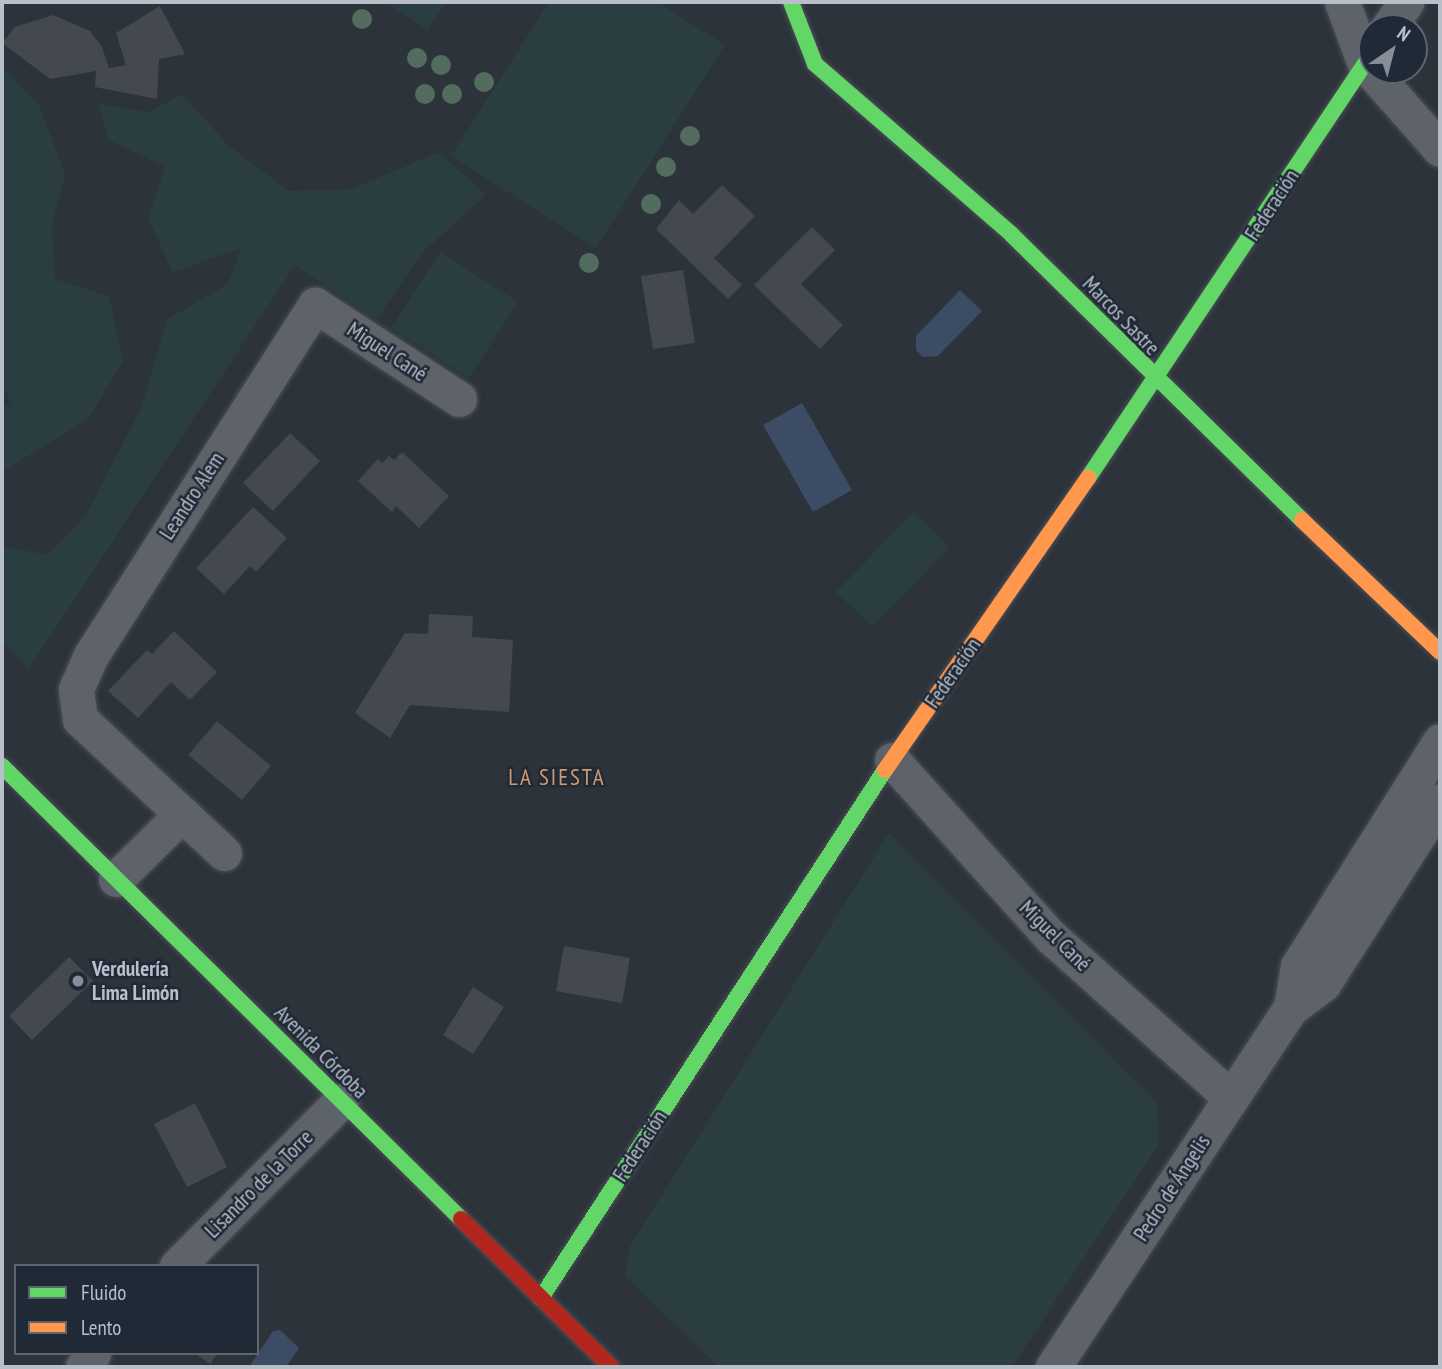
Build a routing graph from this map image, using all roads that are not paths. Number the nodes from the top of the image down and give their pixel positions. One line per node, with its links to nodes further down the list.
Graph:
1 (790, 2): 8 (street, Marcos Sastre)
2 (1342, 2): 3 (street)
3 (1358, 36)
4 (1358, 73): 8 (street, Federación)
5 (1389, 84): 6 (street)
6 (1440, 149)
7 (314, 306): 9 (street, Miguel Cané); 15 (street, Leandro Alem)
8 (1156, 381): 10 (street, Marcos Sastre); 12 (street, Federación)
9 (459, 399)
10 (1440, 652)
11 (1440, 741): 18 (street, Pedro de Ángelis)
12 (892, 760): 19 (street, Miguel Cané); 22 (street, Federación)
13 (6, 779): 17 (street, Avenida Córdoba)
14 (1440, 801): 18 (street, Pedro de Ángelis)
15 (181, 814): 16 (street); 17 (street)
16 (224, 853)
17 (116, 879): 20 (street, Avenida Córdoba)
18 (1291, 1008): 19 (street, Pedro de Ángelis)
19 (1231, 1098): 24 (street, Pedro de Ángelis)
20 (341, 1101): 21 (street, Lisandro de la Torre); 22 (street, Avenida Córdoba)
21 (179, 1264)
22 (541, 1298): 23 (street, Avenida Córdoba)
23 (611, 1367)
24 (1053, 1367)

